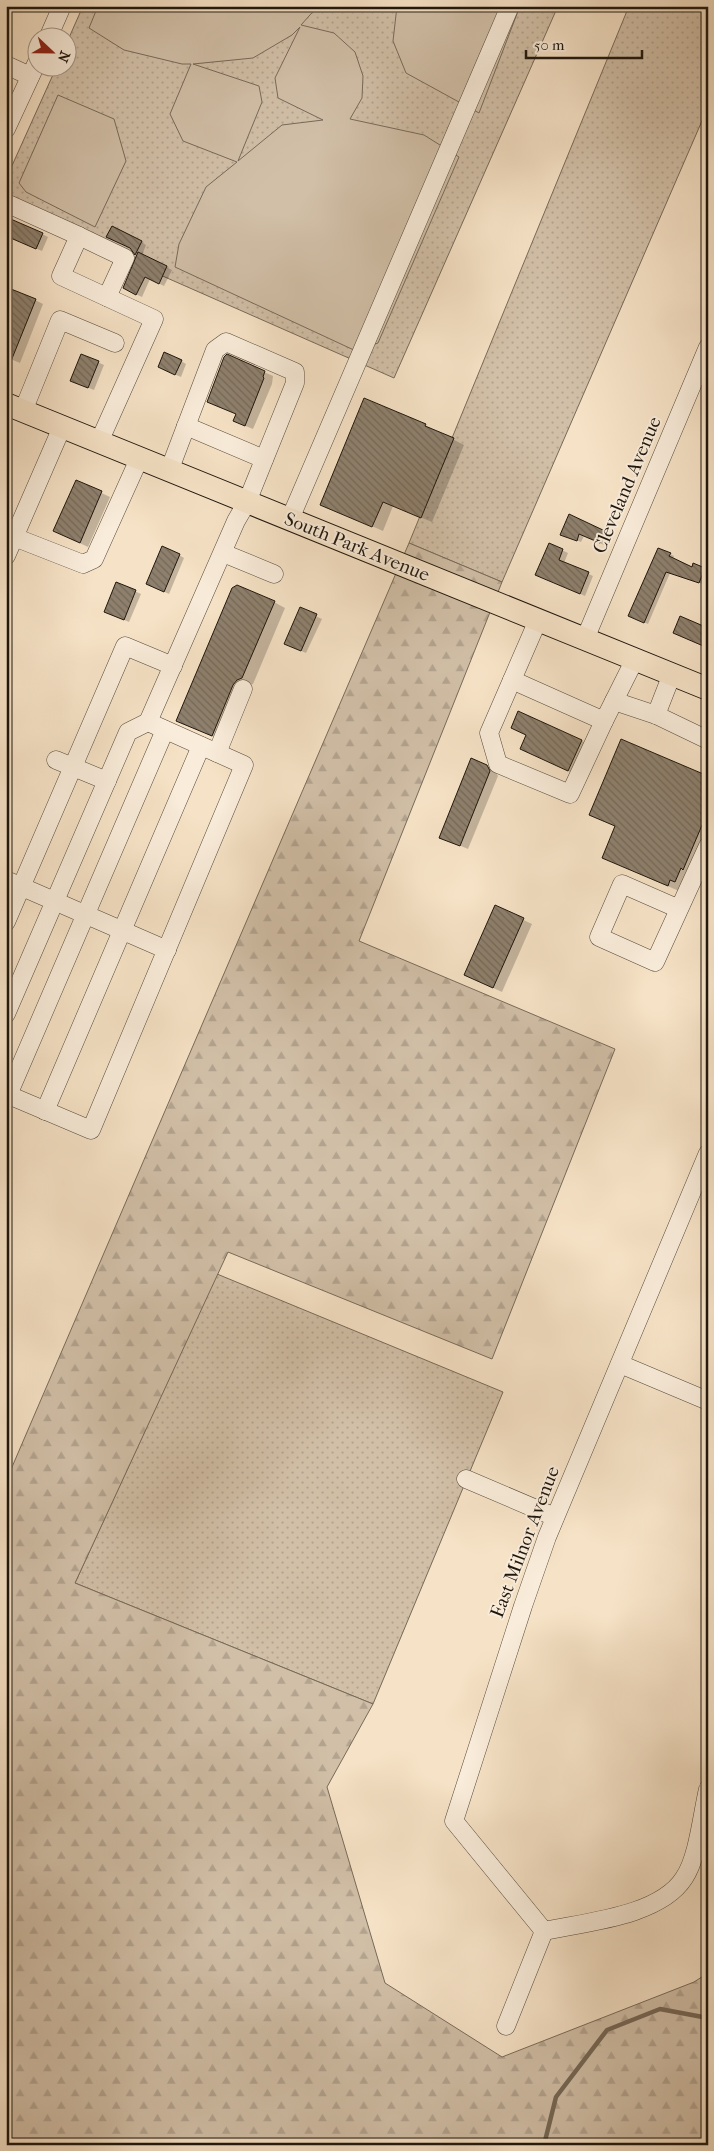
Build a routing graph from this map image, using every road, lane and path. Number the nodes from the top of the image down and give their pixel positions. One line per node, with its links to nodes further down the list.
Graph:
1 (62, 6): 3 (street)
2 (510, 6): 21 (street)
3 (52, 28)
4 (6, 65): 5 (street)
5 (28, 67)
6 (29, 78): 7 (street)
7 (6, 129)
8 (6, 204): 9 (street)
9 (79, 236): 10 (street); 10 (street)
10 (107, 297): 16 (street)
11 (115, 343): 13 (street)
12 (708, 347): 27 (street, Cleveland Avenue)
13 (15, 408): 15 (main road, South Park Avenue)
14 (186, 426): 18 (street); 18 (street); 19 (street)
15 (62, 427): 16 (main road, South Park Avenue); 22 (street)
16 (99, 442): 17 (main road, South Park Avenue)
17 (139, 459): 19 (main road, South Park Avenue); 22 (street)
18 (264, 459): 20 (street)
19 (169, 471): 20 (main road, South Park Avenue)
20 (246, 502): 21 (main road, South Park Avenue); 23 (street)
21 (290, 520): 26 (main road, South Park Avenue)
22 (14, 537): 24 (street)
23 (223, 553): 25 (street); 29 (street)
24 (6, 556)
25 (274, 574)
26 (538, 620): 27 (main road, South Park Avenue); 31 (street)
27 (585, 639): 28 (main road, South Park Avenue)
28 (635, 659): 30 (main road, South Park Avenue); 34 (street)
29 (173, 666): 37 (street); 42 (street)
30 (672, 674): 32 (main road, South Park Avenue); 35 (street)
31 (512, 680): 36 (street); 36 (street)
32 (708, 688)
33 (243, 689): 40 (street)
34 (614, 701): 35 (street); 36 (street)
35 (656, 716): 39 (street)
36 (604, 721)
37 (148, 722): 38 (street); 43 (street)
38 (165, 730): 40 (street); 48 (street)
39 (708, 740)
40 (209, 750): 50 (street); 51 (street)
41 (56, 760): 42 (street)
42 (73, 767): 43 (street); 45 (street)
43 (106, 781): 46 (street)
44 (708, 846): 47 (street)
45 (14, 884): 46 (street); 49 (street)
46 (55, 901): 48 (street); 52 (street)
47 (679, 909): 47 (street)
48 (86, 914): 50 (street); 53 (street)
49 (6, 922)
50 (122, 930): 51 (street); 54 (street)
51 (167, 950): 54 (street)
52 (6, 1014)
53 (7, 1094): 54 (street)
54 (45, 1110)
55 (708, 1153): 56 (street, East Milnor Avenue)
56 (620, 1364): 57 (street); 59 (street, East Milnor Avenue)
57 (708, 1401)
58 (466, 1479): 59 (street)
59 (555, 1517): 61 (street, East Milnor Avenue)
60 (708, 1789): 61 (street)
61 (544, 1931): 62 (street)
62 (506, 2026)

